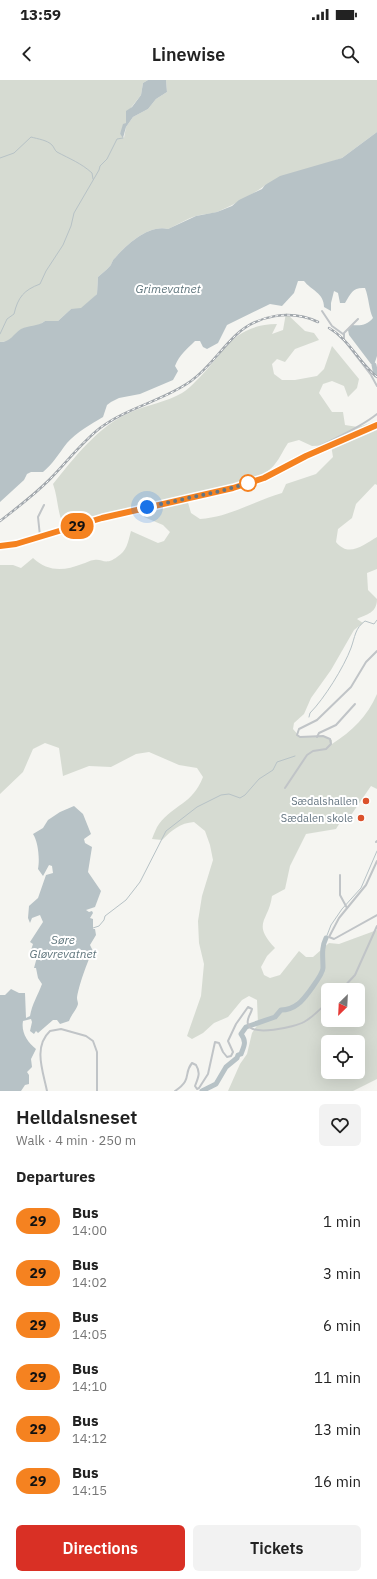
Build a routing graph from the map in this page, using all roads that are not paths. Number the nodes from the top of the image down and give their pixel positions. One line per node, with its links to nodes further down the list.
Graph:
1 (322, 311): 3 (street)
2 (358, 319): 3 (street)
3 (344, 334): 4 (street)
4 (377, 386)
5 (377, 414): 7 (street)
6 (377, 425): 8 (main road)
7 (322, 443): 8 (street); 9 (street)
8 (324, 448): 11 (main road)
9 (305, 454)
10 (44, 505): 11 (street)
11 (40, 537): 12 (main road)
12 (0, 546)
13 (377, 651): 15 (street)
14 (355, 704): 15 (street)
15 (317, 737): 16 (street)
16 (285, 788)
17 (377, 861): 19 (street)
18 (340, 875): 19 (street)
19 (346, 906): 20 (street)
20 (377, 915)
21 (377, 926): 22 (street)
22 (347, 983)
23 (321, 1008): 26 (street)
24 (46, 1091): 25 (street)
25 (97, 1091)
26 (175, 1091)

